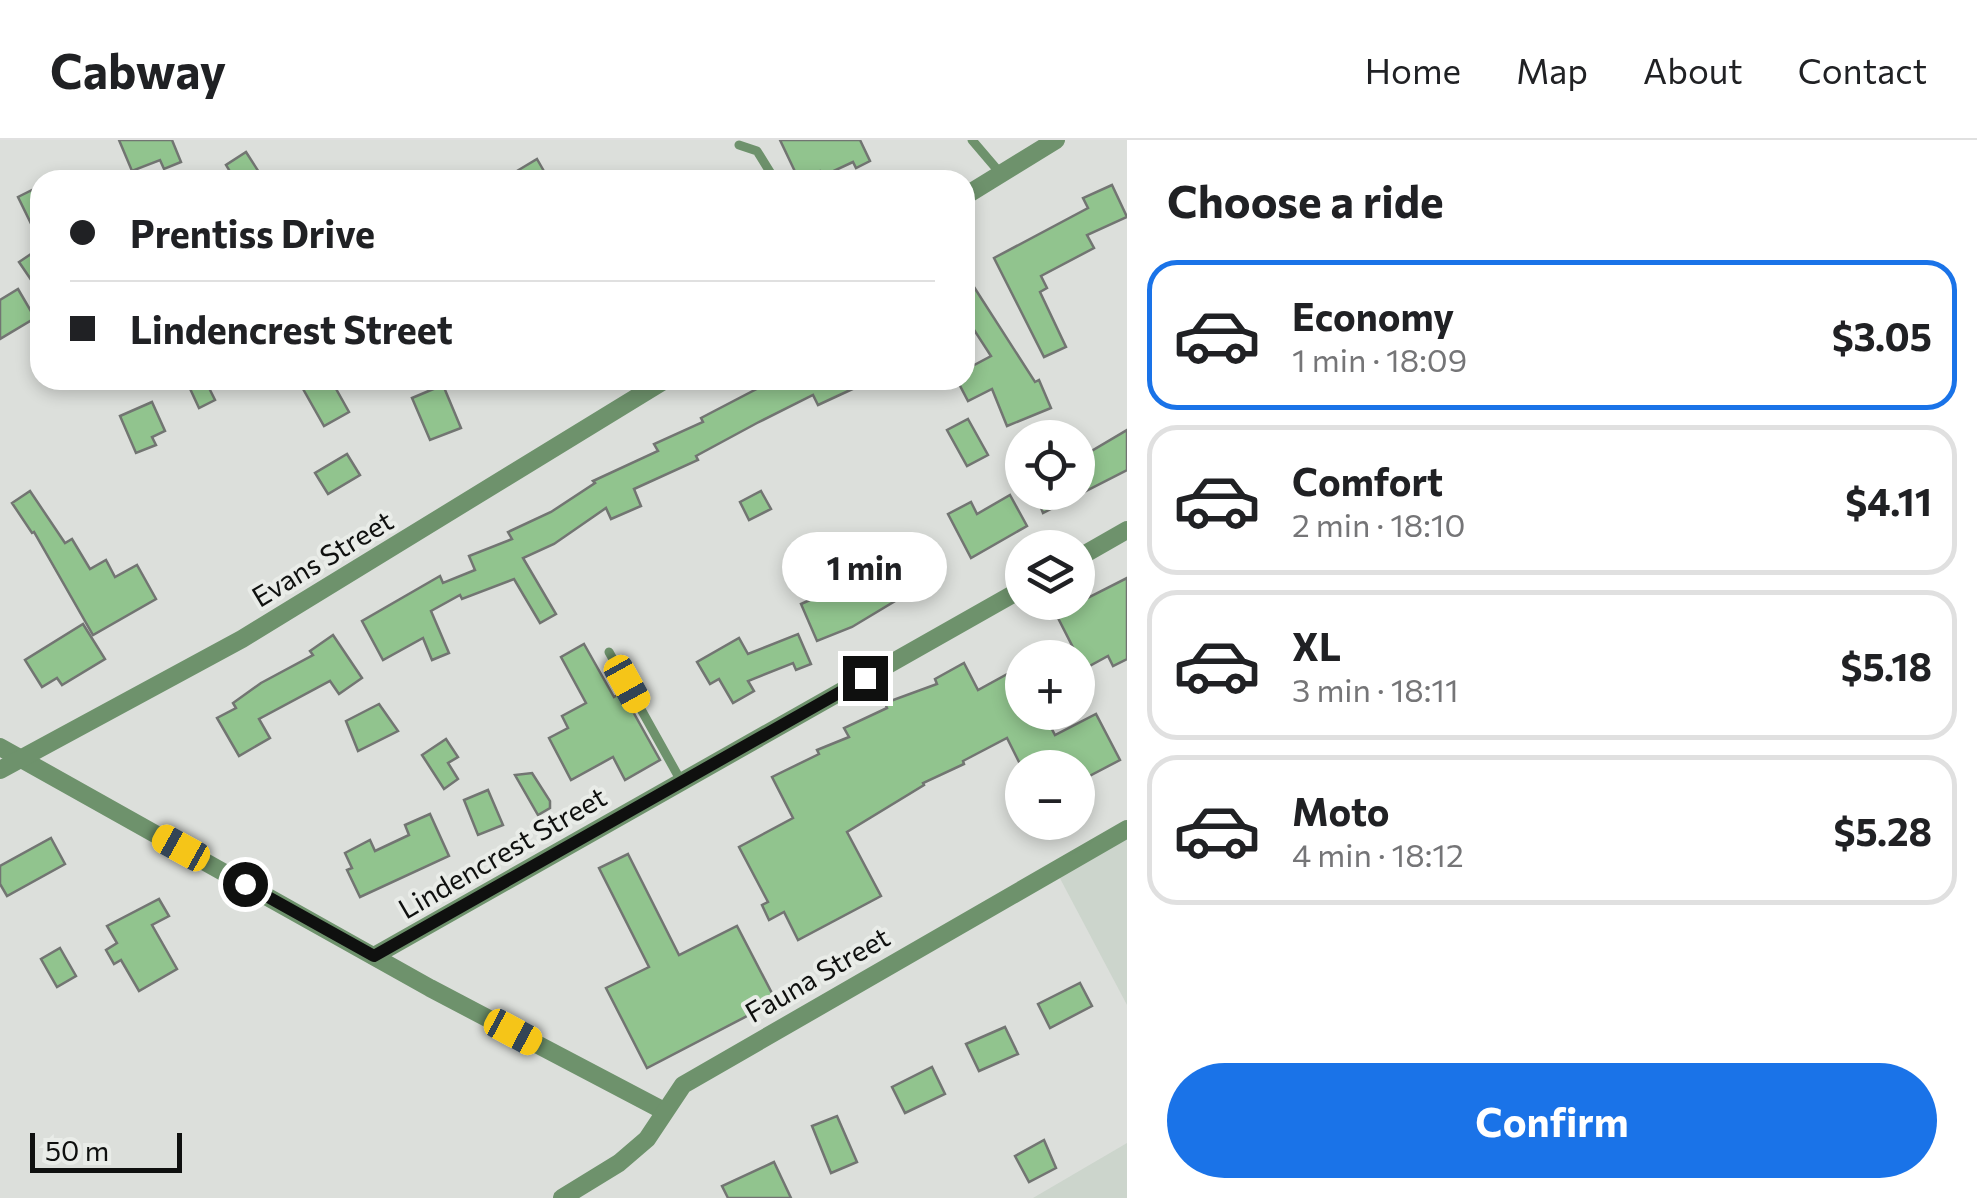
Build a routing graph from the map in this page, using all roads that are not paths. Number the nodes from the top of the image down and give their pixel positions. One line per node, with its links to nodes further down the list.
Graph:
1 (972, 140): 5 (lane)
2 (1056, 140): 5 (street)
3 (739, 145): 4 (lane)
4 (769, 170)
5 (1001, 174): 6 (street)
6 (975, 190)
7 (648, 390): 13 (street, Evans Street)
8 (1127, 530): 9 (street)
9 (1095, 548)
10 (1005, 599): 15 (street, Lindencrest Street)
11 (610, 652): 15 (lane)
12 (0, 747): 13 (street)
13 (20, 758): 14 (street, Evans Street); 17 (street)
14 (0, 770)
15 (681, 781): 17 (street, Lindencrest Street)
16 (1127, 829): 18 (street, Fauna Street)
17 (374, 956): 18 (street)
18 (664, 1110): 19 (street, Fauna Street)
19 (562, 1198)

